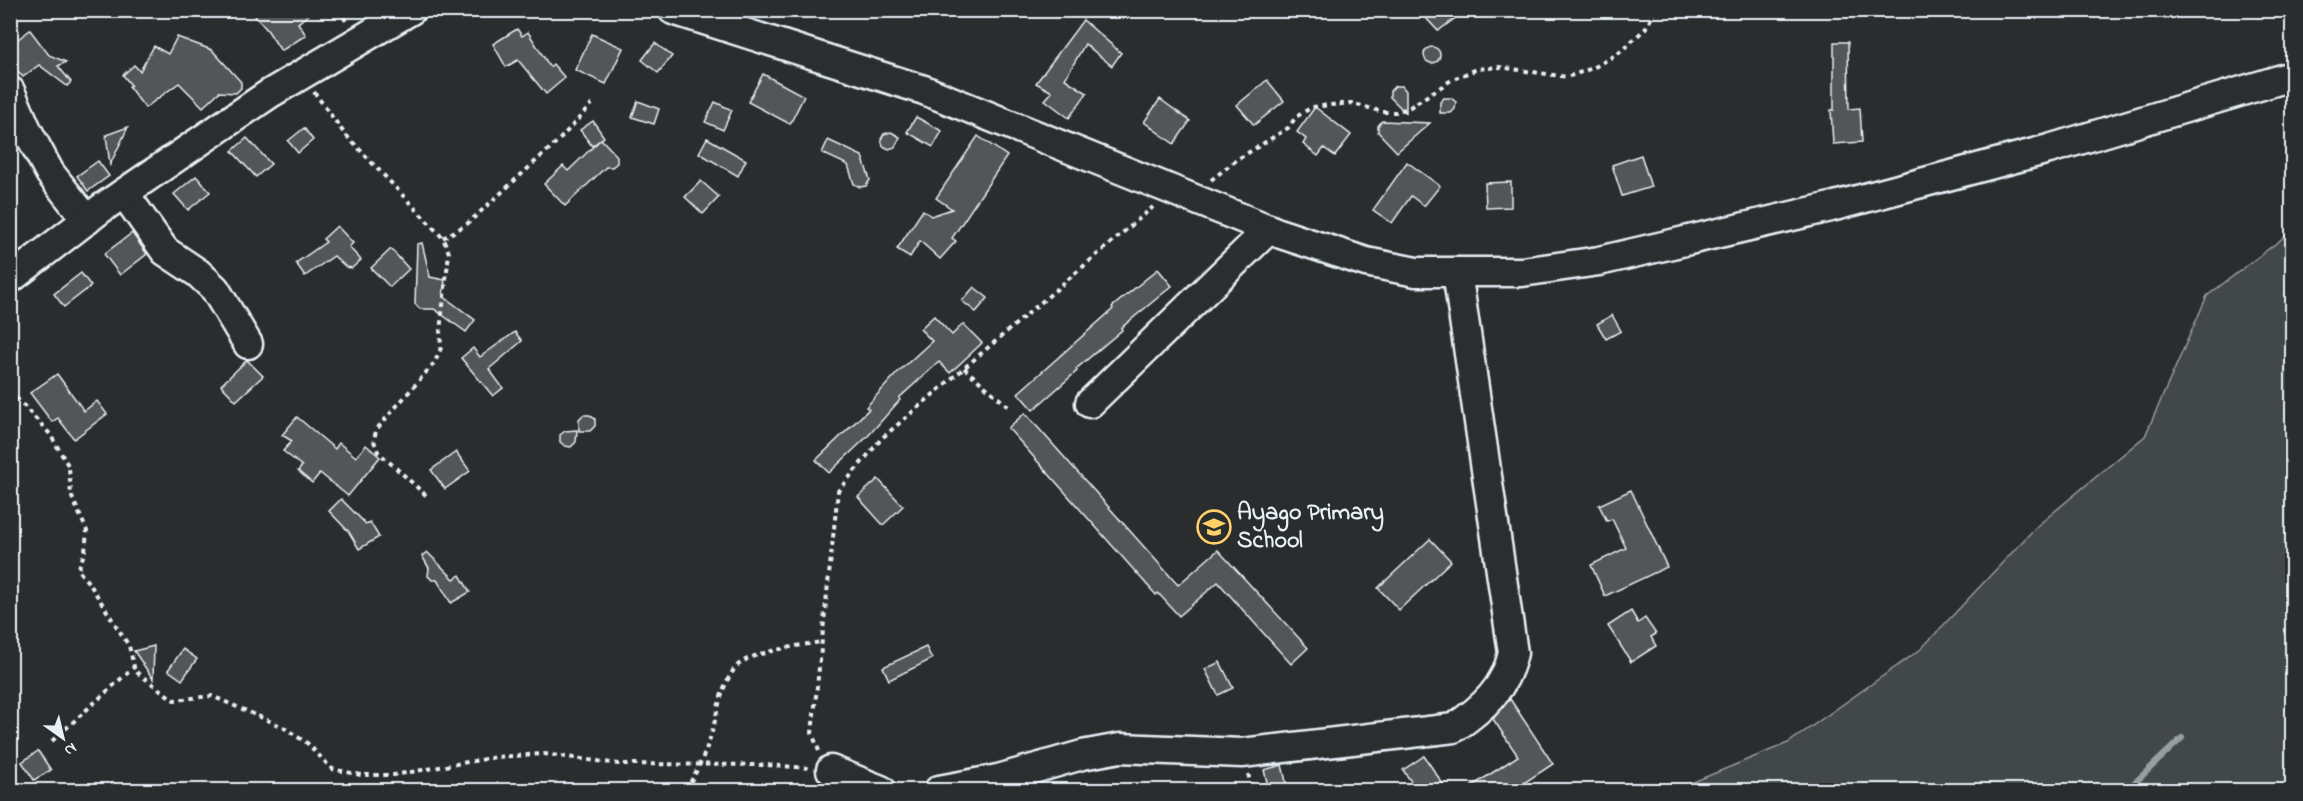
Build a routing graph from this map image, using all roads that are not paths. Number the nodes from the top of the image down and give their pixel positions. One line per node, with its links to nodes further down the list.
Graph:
1 (411, 10): 5 (street)
2 (673, 10): 7 (street)
3 (2292, 76): 8 (street)
4 (10, 91): 6 (street)
5 (124, 193): 6 (street); 10 (street)
6 (87, 220): 9 (street)
7 (1269, 229): 8 (street); 11 (street)
8 (1457, 272): 14 (street)
9 (10, 279)
10 (248, 345)
11 (1090, 403)
12 (831, 770): 13 (street)
13 (881, 790)
14 (939, 790)

